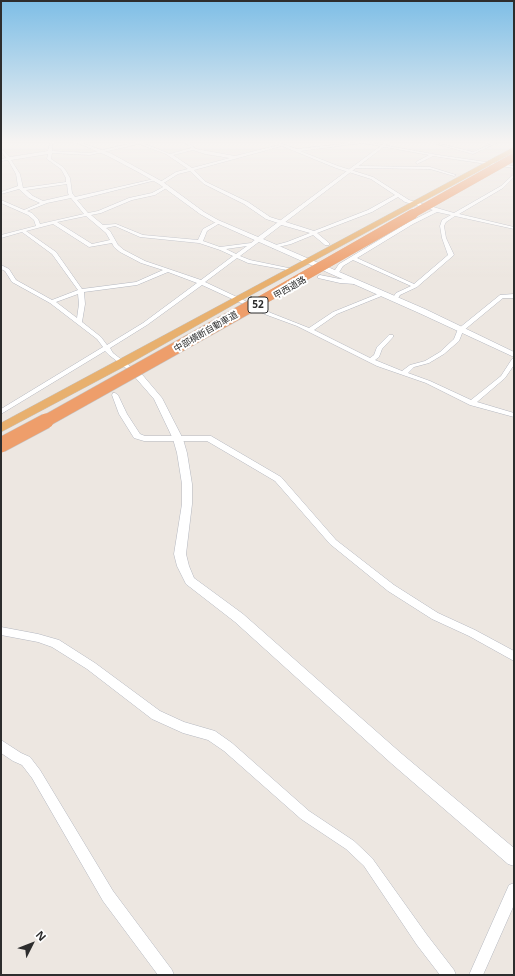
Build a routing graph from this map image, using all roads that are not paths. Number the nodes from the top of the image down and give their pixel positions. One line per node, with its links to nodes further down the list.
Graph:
1 (21, 188): 2 (street); 15 (street); 19 (street)
2 (25, 188)
3 (68, 188): 17 (street)
4 (120, 188): 17 (street)
5 (160, 188): 23 (street)
6 (166, 188): 26 (street)
7 (214, 188): 27 (street)
8 (327, 188): 27 (street)
9 (387, 188): 16 (street)
10 (442, 188): 20 (highway, 甲西道路 / 52)
11 (459, 188): 75 (highway, 中部横断自動車道, bridge)
12 (460, 188): 76 (highway, 中部横断自動車道, bridge)
13 (467, 188): 21 (highway, 甲西道路 / 52)
14 (501, 188): 24 (street)
15 (1, 193)
16 (398, 195): 20 (street); 32 (street)
17 (73, 198): 19 (street); 23 (street)
18 (1, 201): 22 (street)
19 (43, 203): 22 (street)
20 (414, 203): 21 (street); 42 (highway, 甲西道路 / 52)
21 (433, 209): 24 (street); 41 (street); 46 (highway, 甲西道路 / 52)
22 (24, 211): 28 (street)
23 (86, 214): 25 (street); 29 (street)
24 (455, 215): 30 (street); 50 (street)
25 (53, 222): 28 (street); 34 (street)
26 (218, 222): 35 (street); 36 (street)
27 (280, 222): 32 (street); 36 (street)
28 (38, 226): 31 (street)
29 (102, 227): 34 (street); 35 (street)
30 (514, 228)
31 (23, 232): 33 (street); 51 (street)
32 (314, 233): 37 (street); 38 (street)
33 (1, 237)
34 (113, 241): 44 (street)
35 (200, 242): 39 (street)
36 (256, 242): 38 (street); 39 (street); 40 (street)
37 (327, 244)
38 (274, 247): 42 (street)
39 (220, 248): 40 (street)
40 (237, 256): 45 (street); 48 (street)
41 (354, 258): 47 (street); 50 (street)
42 (308, 261): 45 (highway, 甲西道路 / 52); 46 (street)
43 (1, 267): 56 (street)
44 (168, 270): 48 (street); 51 (street)
45 (291, 270): 54 (highway, 甲西道路 / 52)
46 (322, 273): 47 (street); 49 (street); 57 (highway, 甲西道路 / 52)
47 (336, 273): 49 (street)
48 (201, 282): 54 (street); 62 (street)
49 (355, 282): 52 (street)
50 (414, 286): 55 (street)
51 (81, 291): 56 (street); 58 (street)
52 (382, 294): 55 (street); 59 (street)
53 (514, 296): 60 (street)
54 (238, 299): 57 (street); 66 (highway, 甲西道路 / 52)
55 (395, 299): 60 (street)
56 (52, 302): 58 (street)
57 (255, 307): 59 (street); 67 (highway, 甲西道路 / 52)
58 (79, 322): 62 (street)
59 (310, 330): 65 (street)
60 (460, 330): 63 (street); 68 (street)
61 (391, 336): 65 (street)
62 (106, 348): 66 (street); 71 (street)
63 (514, 355)
64 (514, 360): 70 (street)
65 (370, 361): 68 (street)
66 (123, 363): 67 (street); 73 (highway, 甲西道路 / 52)
67 (138, 374): 74 (street); 77 (highway, 甲西道路 / 52)
68 (402, 374): 70 (street)
69 (115, 395): 74 (street)
70 (472, 403): 72 (street)
71 (1, 412)
72 (514, 415)
73 (1, 428)
74 (178, 439): 79 (street); 81 (street)
75 (1, 441)
76 (1, 445)
77 (1, 448)
78 (1, 631): 84 (street)
79 (514, 656)
80 (1, 746): 83 (street)
81 (514, 858)
82 (514, 890): 85 (street)
83 (167, 975)
84 (449, 975)
85 (476, 975)

